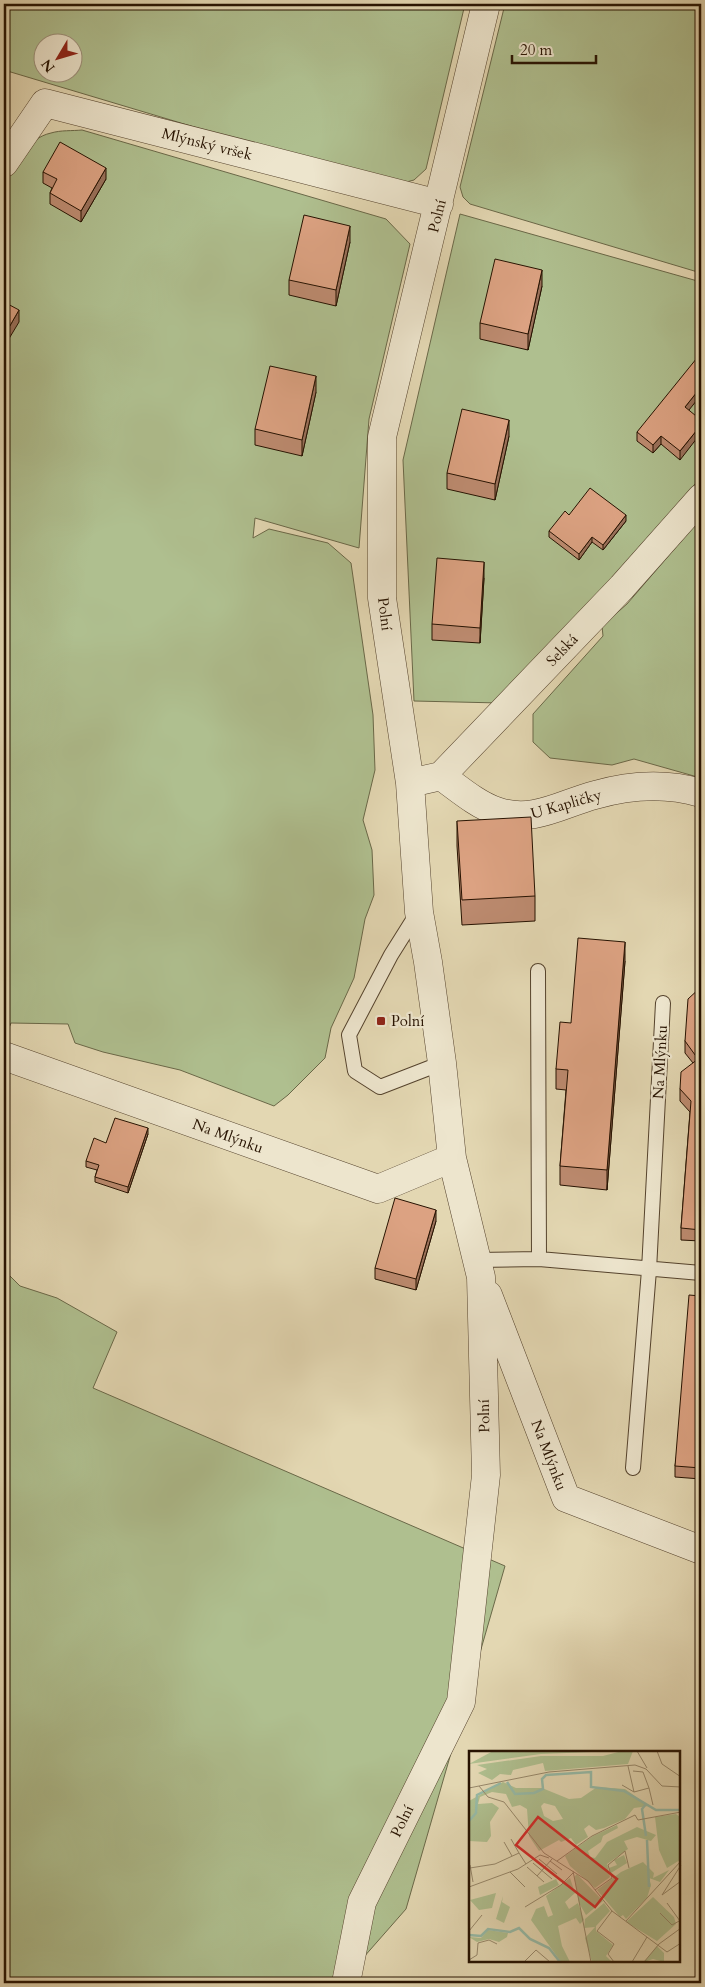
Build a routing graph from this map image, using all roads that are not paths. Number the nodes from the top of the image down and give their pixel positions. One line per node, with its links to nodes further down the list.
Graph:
1 (486, 4): 3 (street, Polní)
2 (4, 163): 3 (street, Mlýnský vršek)
3 (440, 204): 6 (street, Polní)
4 (701, 498): 5 (street, Selská)
5 (441, 776): 6 (street); 7 (street, U Kapličky)
6 (410, 784): 8 (street, Polní)
7 (701, 792)
8 (419, 912): 12 (street, Polní); 12 (lane)
9 (538, 971): 14 (lane)
10 (663, 1003): 16 (lane, Na Mlýnku)
11 (4, 1056): 13 (street, Na Mlýnku)
12 (442, 1063): 13 (street, Polní)
13 (452, 1158): 15 (street, Polní)
14 (539, 1260): 15 (lane); 16 (lane)
15 (479, 1268): 19 (street, Na Mlýnku); 20 (street, Polní)
16 (649, 1270): 17 (lane); 18 (lane, Na Mlýnku)
17 (701, 1273)
18 (633, 1468)
19 (701, 1550)
20 (346, 1983)

